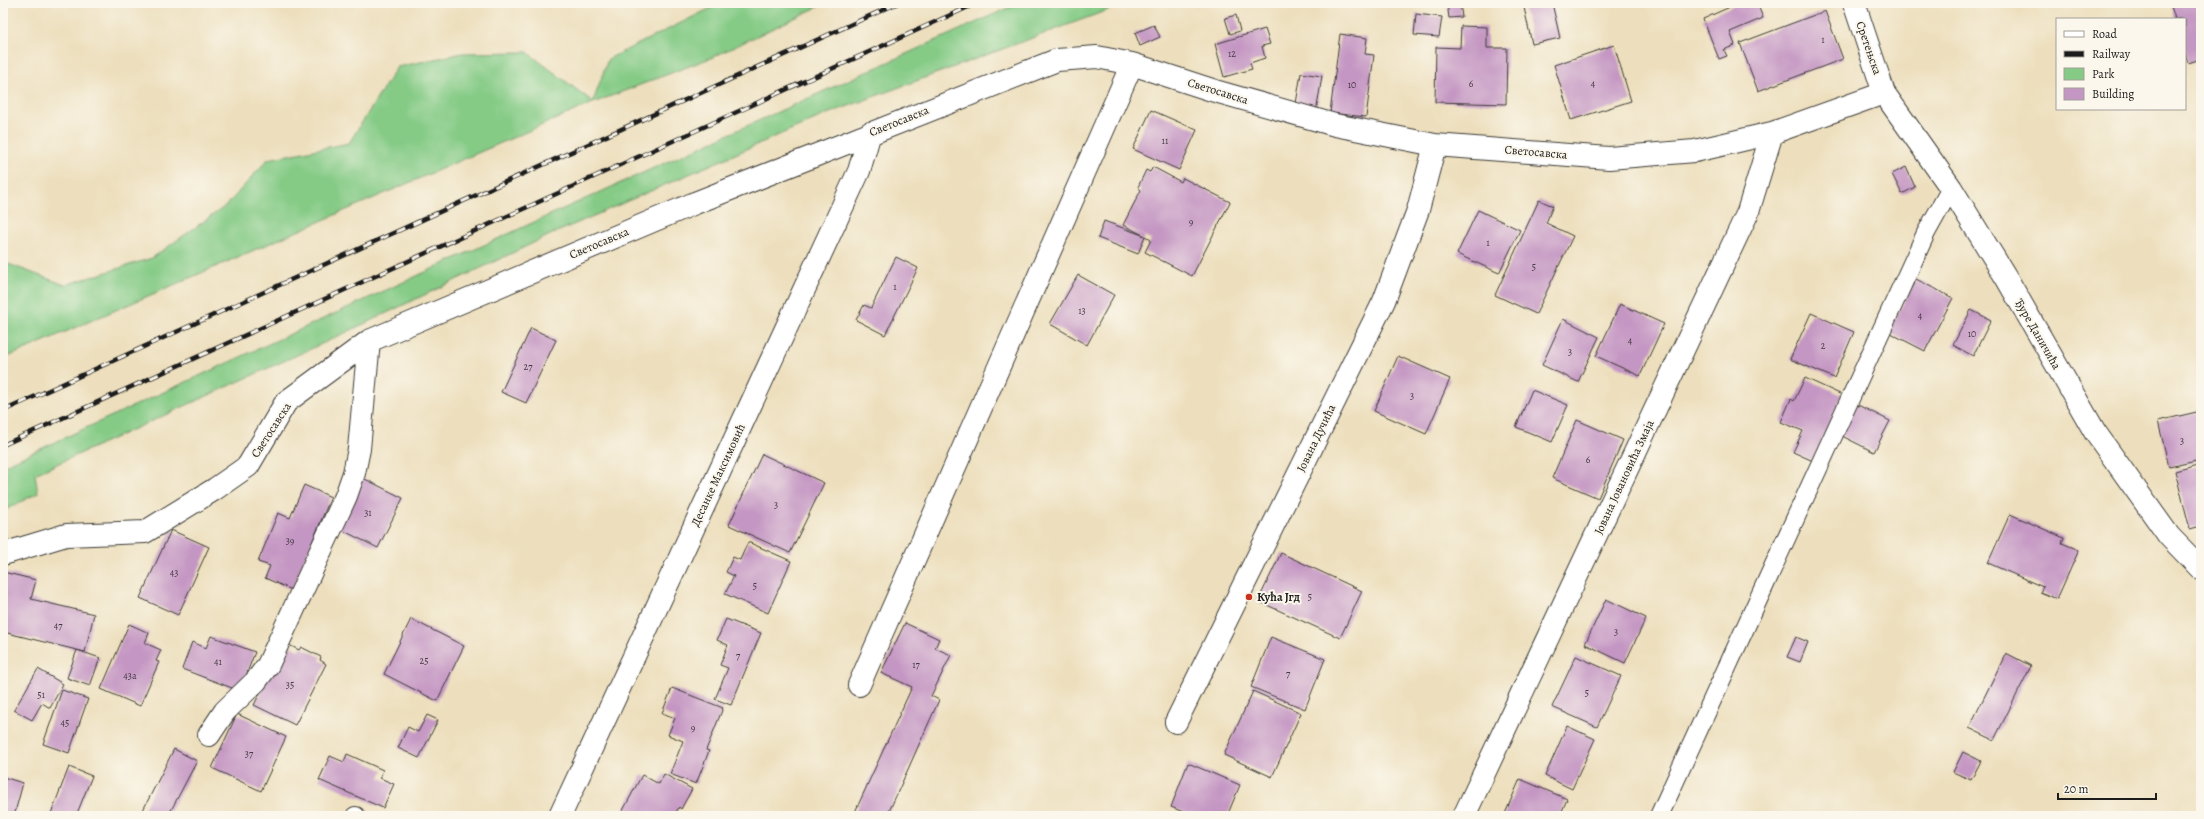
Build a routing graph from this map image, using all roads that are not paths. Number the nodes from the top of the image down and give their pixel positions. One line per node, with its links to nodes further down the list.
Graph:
1 (1854, 3): 3 (street, Сретењска)
2 (1132, 64): 4 (street, Светосавска); 6 (street, Светосавска); 11 (street)
3 (1884, 93): 5 (street, Светосавска); 7 (street, Ђуре Даничића)
4 (870, 133): 8 (street, Светосавска); 14 (street, Десанке Максимовић)
5 (1772, 133): 6 (street, Светосавска); 15 (street, Јована Јовановића Змаја)
6 (1435, 145): 12 (street, Јована Дучића)
7 (1951, 188): 10 (street, Ђуре Даничића); 16 (lane)
8 (369, 341): 9 (street, Светосавска); 13 (street)
9 (3, 554)
10 (2201, 569)
11 (859, 684)
12 (1176, 722)
13 (209, 735)
14 (560, 816)
15 (1464, 816)
16 (1659, 816)

